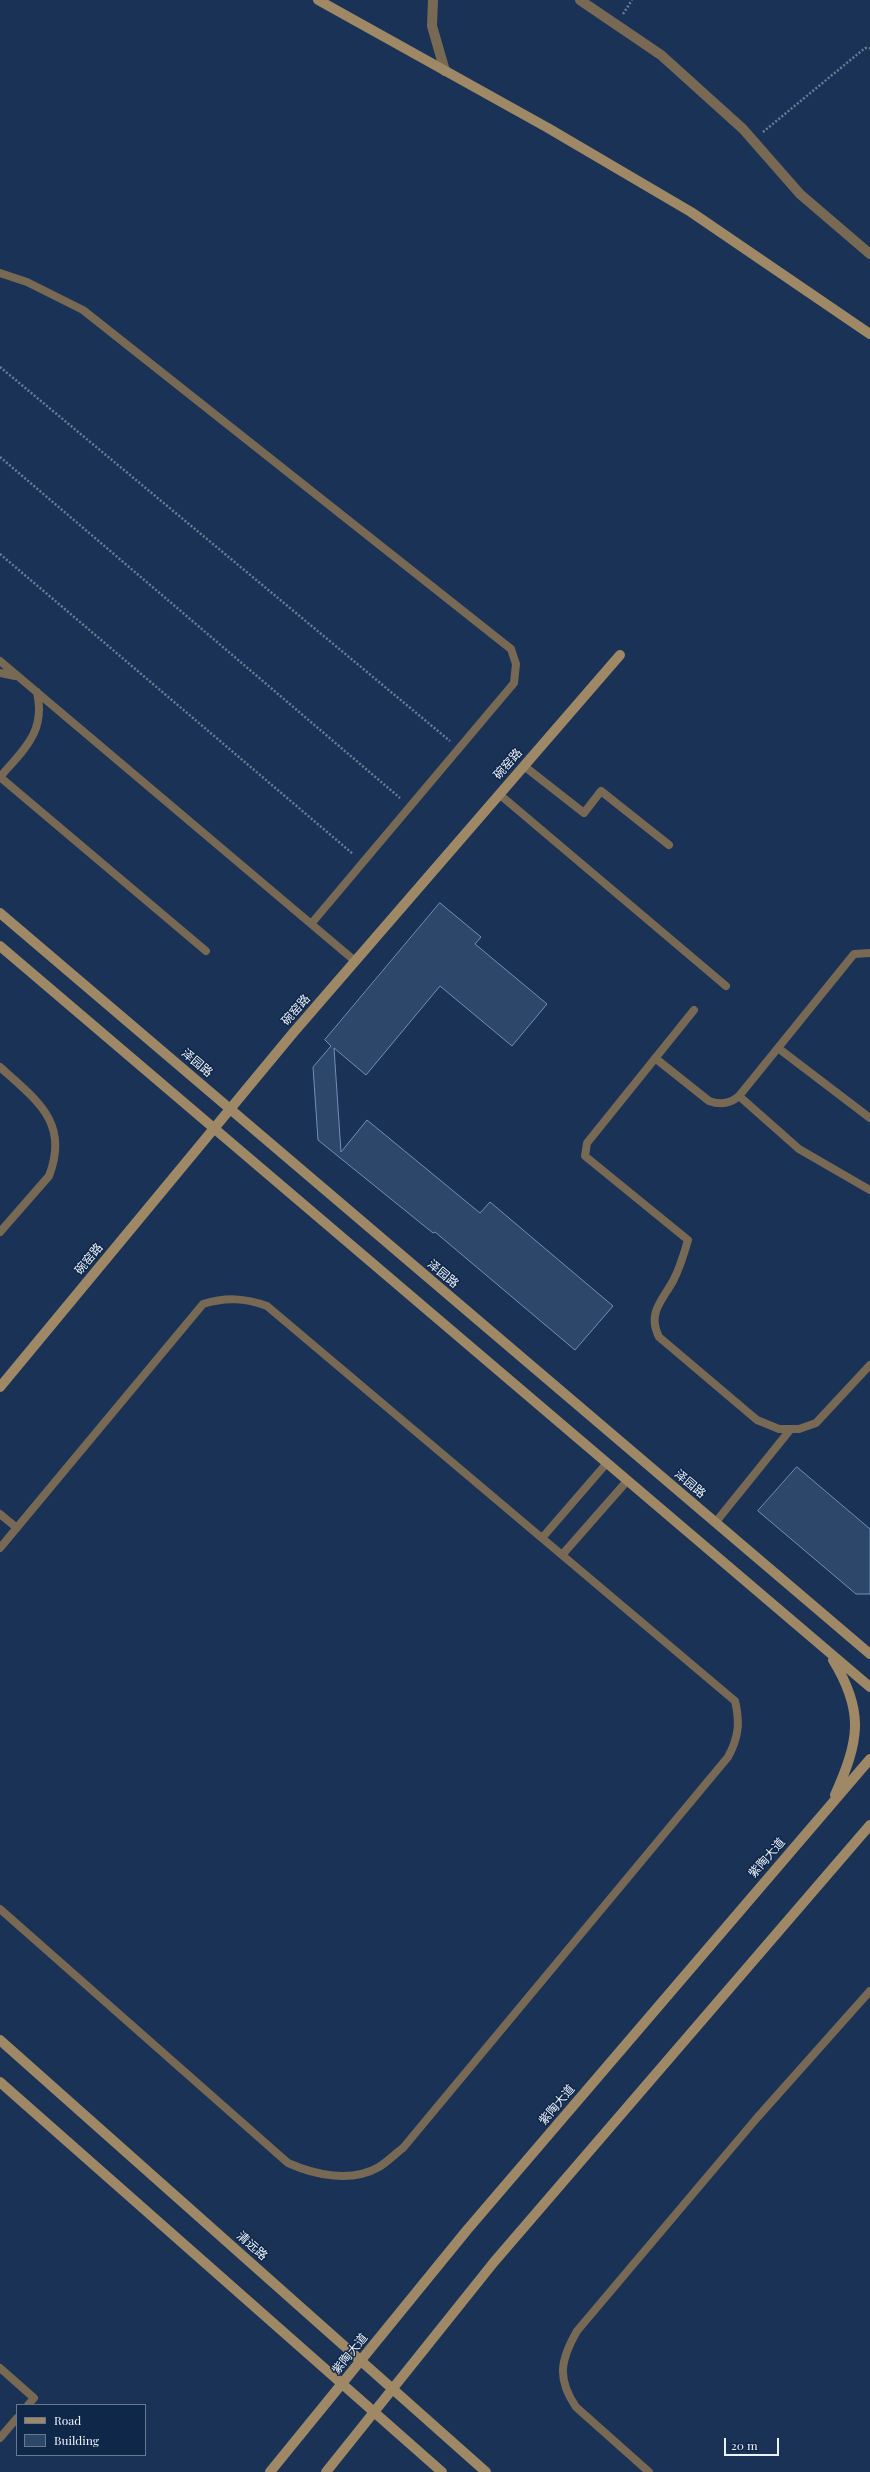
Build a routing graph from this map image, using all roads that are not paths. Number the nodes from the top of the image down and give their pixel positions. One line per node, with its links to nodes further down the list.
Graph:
1 (318, 0): 4 (street)
2 (433, 0): 4 (street)
3 (580, 0): 5 (street)
4 (445, 71): 7 (street)
5 (870, 254)
6 (0, 273): 18 (lane)
7 (870, 334)
8 (620, 655): 13 (street, 碗窑路)
9 (0, 661): 11 (lane)
10 (0, 673): 11 (lane)
11 (18, 677): 12 (lane)
12 (36, 692): 14 (lane); 18 (lane)
13 (524, 766): 15 (street, 碗窑路); 16 (lane)
14 (0, 777): 20 (lane)
15 (499, 794): 22 (street, 碗窑路); 23 (lane)
16 (668, 845)
17 (0, 913): 29 (street, 泽园路)
18 (311, 924): 22 (lane)
19 (0, 946): 31 (street)
20 (206, 951)
21 (870, 953): 25 (lane)
22 (355, 961): 29 (street, 碗窑路)
23 (726, 986)
24 (694, 1010): 26 (lane)
25 (778, 1048): 28 (lane); 30 (lane)
26 (655, 1058): 28 (lane); 36 (lane)
27 (0, 1067): 33 (lane)
28 (739, 1096): 32 (lane)
29 (230, 1109): 31 (street, 碗窑路); 40 (street, 泽园路)
30 (870, 1118)
31 (214, 1129): 35 (street, 碗窑路); 37 (street)
32 (870, 1190)
33 (0, 1232)
34 (870, 1365): 36 (lane)
35 (0, 1387)
36 (790, 1430): 40 (lane)
37 (606, 1464): 38 (street); 42 (lane)
38 (626, 1481): 44 (lane); 47 (street)
39 (0, 1514): 41 (lane)
40 (715, 1523): 45 (street, 泽园路)
41 (17, 1528): 42 (lane); 43 (lane)
42 (542, 1538): 44 (lane)
43 (0, 1548)
44 (562, 1555): 54 (lane)
45 (854, 1640): 46 (street); 48 (street, 泽园路)
46 (870, 1644)
47 (828, 1653): 49 (street); 51 (street)
48 (870, 1654)
49 (870, 1687)
50 (870, 1760): 51 (street, 紫陶大道)
51 (831, 1804): 58 (street, 紫陶大道)
52 (870, 1825): 53 (street)
53 (866, 1831): 61 (street)
54 (0, 1910)
55 (870, 1991): 70 (lane)
56 (0, 2040): 58 (street, 清远路)
57 (0, 2082): 60 (street)
58 (361, 2361): 60 (street, 紫陶大道); 61 (street, 清远路)
59 (0, 2368): 62 (lane)
60 (342, 2384): 63 (street); 66 (street, 紫陶大道)
61 (392, 2389): 63 (street); 69 (street, 清远路)
62 (29, 2404)
63 (374, 2412): 67 (street); 68 (street)
64 (16, 2419): 65 (lane)
65 (0, 2438)
66 (270, 2472)
67 (326, 2472)
68 (442, 2472)
69 (486, 2472)
70 (649, 2472)

